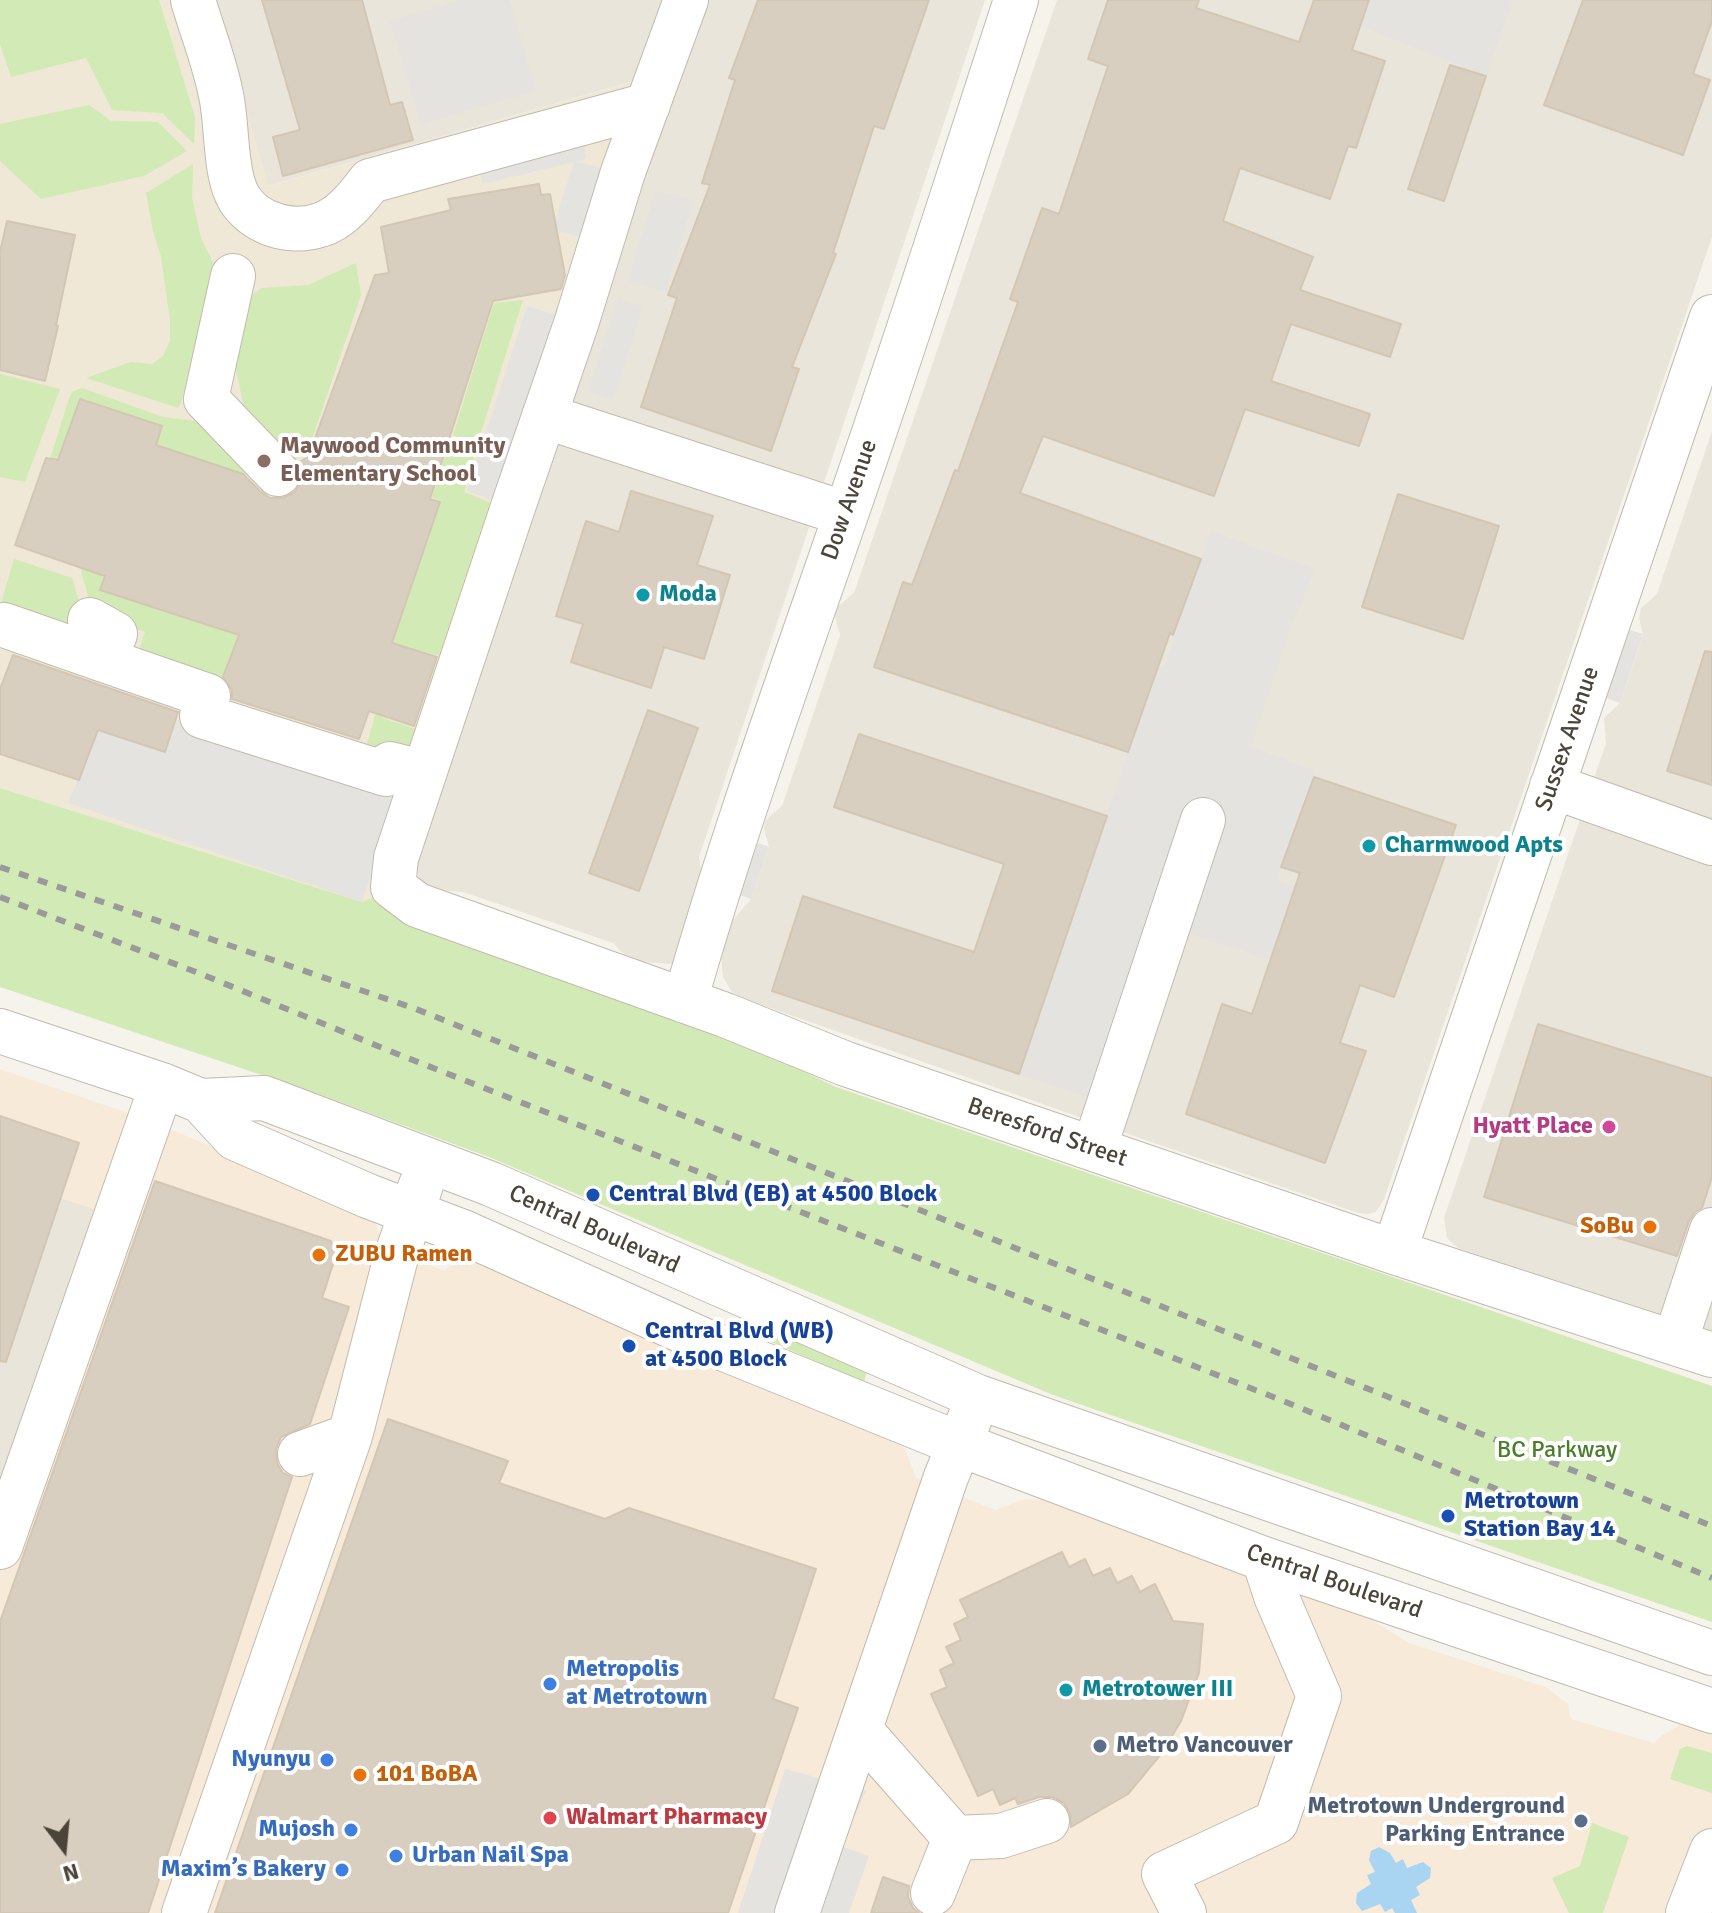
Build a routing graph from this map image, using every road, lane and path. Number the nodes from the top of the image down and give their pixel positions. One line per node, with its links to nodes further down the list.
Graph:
1 (193, 0): 4 (street)
2 (686, 0): 4 (street)
3 (1016, 0): 9 (street, Dow Avenue)
4 (648, 105): 7 (street)
5 (233, 276): 8 (street)
6 (1712, 317): 14 (street, Sussex Avenue)
7 (544, 416): 9 (street); 17 (street, Beresford Street)
8 (278, 474)
9 (846, 514): 17 (street, Dow Avenue)
10 (90, 620): 12 (street)
11 (4, 625): 12 (street)
12 (104, 660): 13 (street)
13 (406, 768)
14 (1552, 786): 16 (street); 24 (street, Sussex Avenue)
15 (1203, 820): 20 (street)
16 (1712, 843)
17 (685, 1001): 20 (street, Beresford Street)
18 (0, 1031): 19 (street, Central Boulevard)
19 (181, 1093): 21 (street, Central Boulevard); 22 (street, Central Boulevard); 30 (street)
20 (1094, 1149): 24 (street, Beresford Street)
21 (430, 1160): 22 (street); 26 (street, Central Boulevard)
22 (412, 1212): 27 (street); 28 (street, Central Boulevard)
23 (1712, 1230): 25 (street)
24 (1394, 1252): 25 (street, Beresford Street)
25 (1693, 1348)
26 (978, 1397): 28 (street); 32 (street, Central Boulevard)
27 (350, 1436): 29 (street); 39 (street)
28 (959, 1444): 31 (street, Central Boulevard); 34 (street)
29 (300, 1454)
30 (0, 1547)
31 (1264, 1559): 33 (street, Central Boulevard); 41 (street)
32 (1712, 1653)
33 (1712, 1711)
34 (860, 1730): 36 (street); 40 (street)
35 (1047, 1821): 36 (street)
36 (955, 1838): 38 (street)
37 (1712, 1851): 42 (street)
38 (933, 1893)
39 (184, 1913)
40 (797, 1913)
41 (1184, 1913)
42 (1688, 1913)

